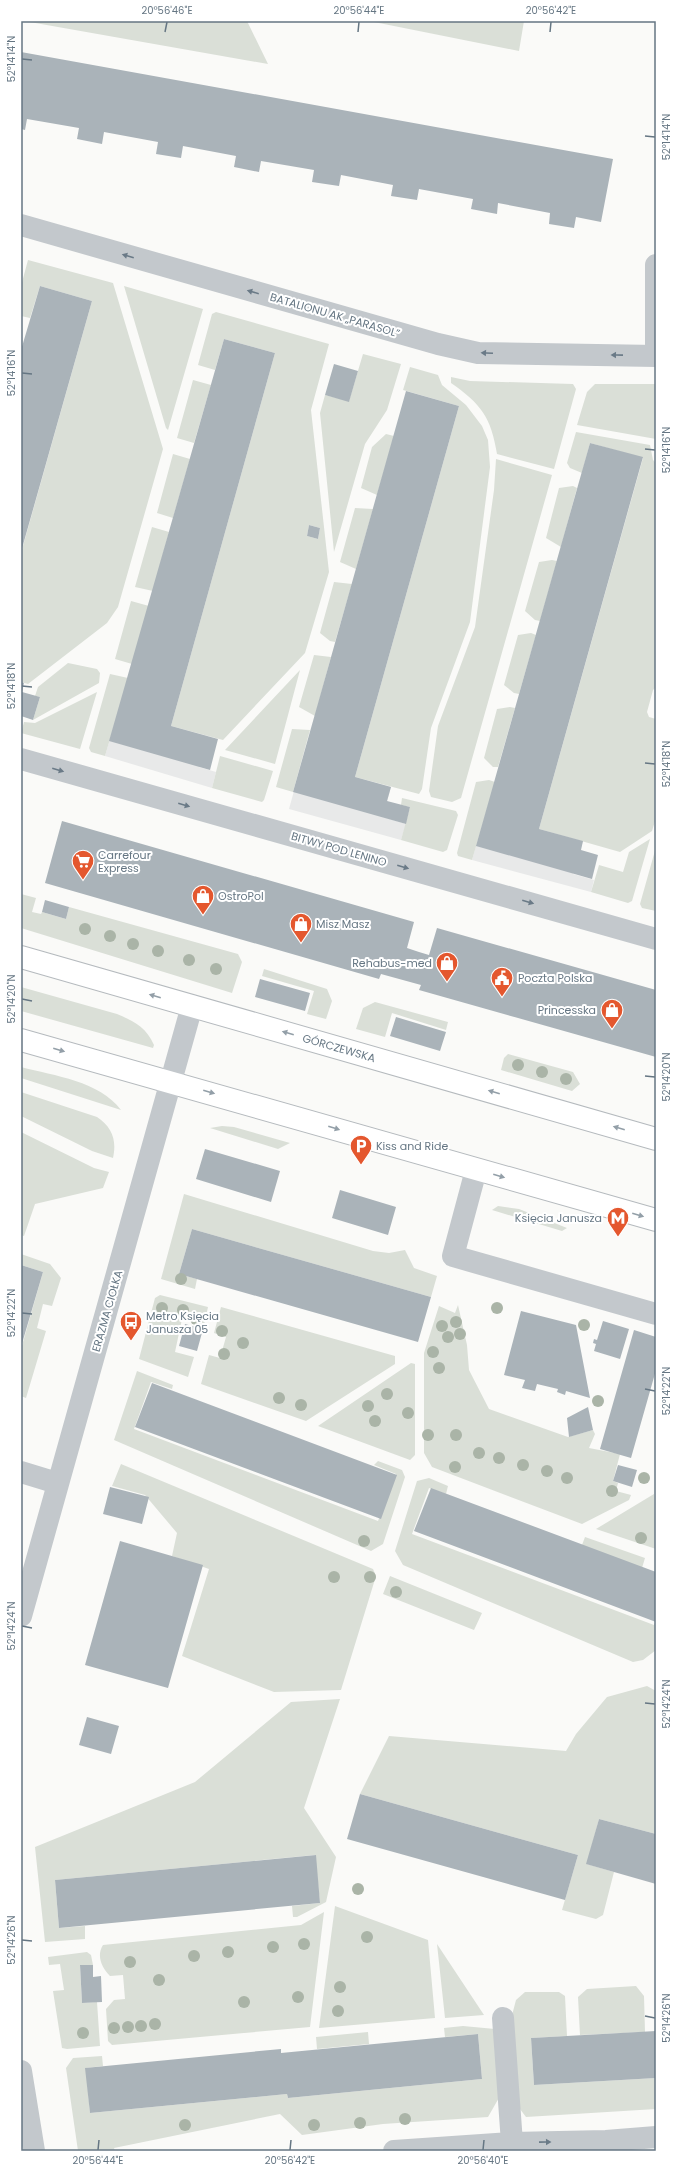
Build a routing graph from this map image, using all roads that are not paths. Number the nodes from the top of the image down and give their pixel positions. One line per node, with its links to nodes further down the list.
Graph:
1 (21, 225): 3 (street, BATALIONU AK „PARASOL”, one-way to 1)
2 (656, 265): 3 (street)
3 (656, 356)
4 (21, 759): 5 (street, BITWY POD LENINO, one-way to 5)
5 (656, 939)
6 (21, 957): 7 (main road, GÓRCZEWSKA, one-way to 6)
7 (192, 1006): 9 (street, ERAZMA CIOŁKA); 10 (main road, GÓRCZEWSKA, one-way to 7)
8 (21, 1040): 9 (main road, one-way to 9)
9 (172, 1081): 11 (main road, one-way to 11); 15 (street, ERAZMA CIOŁKA)
10 (656, 1139)
11 (476, 1170): 12 (main road, one-way to 12); 13 (street)
12 (656, 1220)
13 (656, 1314)
14 (21, 1472): 15 (street)
15 (57, 1483): 16 (street, ERAZMA CIOŁKA)
16 (21, 1616)
17 (503, 2018): 20 (street)
18 (21, 2072): 21 (street)
19 (656, 2137): 20 (street, one-way to 19)
20 (512, 2143): 22 (street)
21 (34, 2151)
22 (394, 2151)

